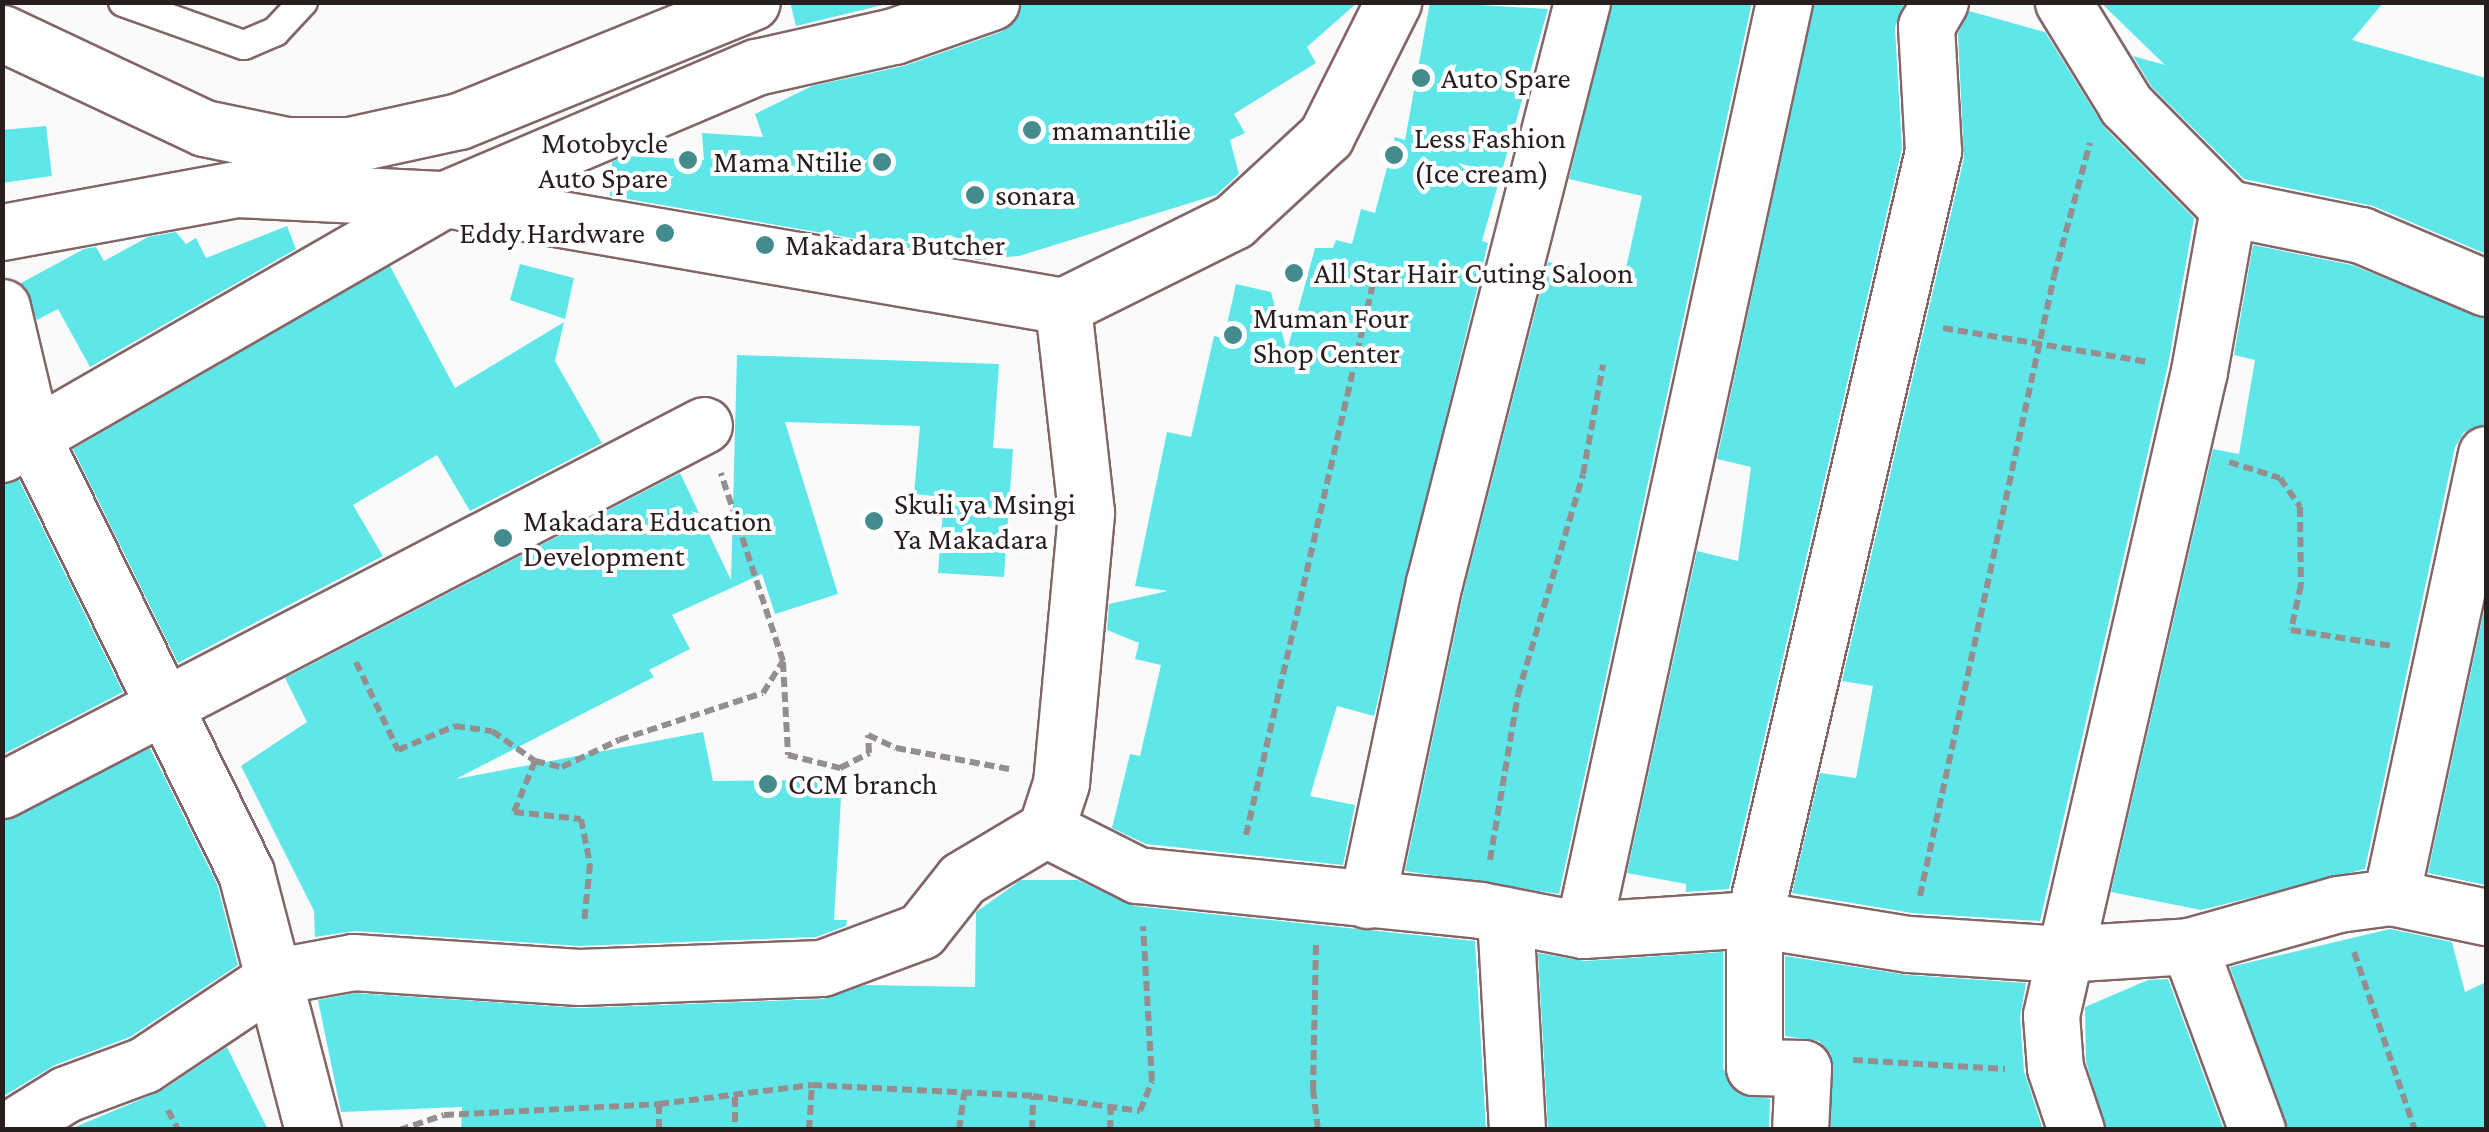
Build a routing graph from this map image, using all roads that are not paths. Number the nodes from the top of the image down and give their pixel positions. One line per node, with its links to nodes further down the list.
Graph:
1 (124, 2): 2 (lane)
2 (303, 2)
3 (752, 2): 10 (street)
4 (991, 2): 11 (street)
5 (1393, 2): 16 (street)
6 (1582, 2): 23 (street)
7 (1784, 2): 28 (street)
8 (1940, 2): 27 (street)
9 (2063, 2): 12 (street)
10 (2, 32)
11 (446, 198): 13 (street); 16 (street); 18 (street)
12 (2228, 208): 14 (street); 30 (street)
13 (2, 232)
14 (2486, 288)
15 (2, 306): 18 (street)
16 (1063, 306): 22 (street)
17 (704, 424): 20 (street)
18 (18, 446): 20 (street)
19 (2486, 454): 24 (street)
20 (162, 703): 21 (street); 31 (street)
21 (2, 790)
22 (1054, 806): 23 (street); 31 (street)
23 (1343, 897): 25 (street)
24 (2391, 897): 26 (street); 29 (street)
25 (1493, 913): 28 (street); 34 (street)
26 (2486, 917)
27 (1754, 919): 28 (street); 30 (street); 35 (street)
28 (1583, 930)
29 (2188, 946): 30 (street); 37 (street)
30 (2063, 954): 36 (street)
31 (277, 976): 32 (street); 33 (street)
32 (8, 1130)
33 (313, 1130)
34 (1517, 1130)
35 (1800, 1130)
36 (2076, 1130)
37 (2257, 1130)

